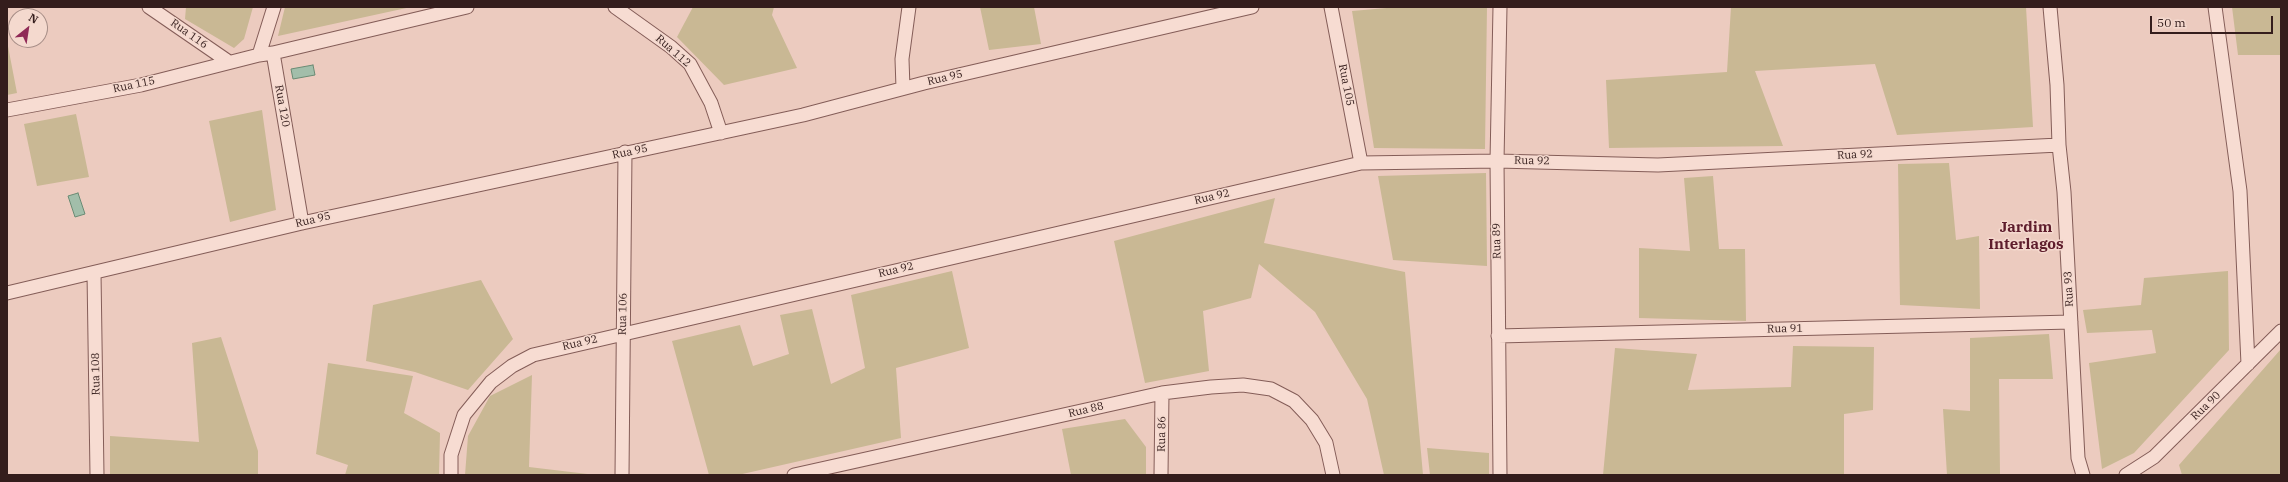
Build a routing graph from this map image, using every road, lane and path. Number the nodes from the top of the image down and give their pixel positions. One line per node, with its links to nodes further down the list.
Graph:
1 (149, 7): 14 (street, Rua 116)
2 (274, 7): 13 (street)
3 (467, 7): 11 (street)
4 (615, 7): 17 (street, Rua 112)
5 (909, 7): 15 (street)
6 (1252, 7): 15 (street, Rua 95)
7 (1331, 7): 21 (street, Rua 105)
8 (1500, 7): 20 (street, Rua 89)
9 (2050, 7): 18 (street, Rua 93)
10 (2215, 7): 29 (street)
11 (446, 9): 12 (street)
12 (273, 53): 13 (street); 22 (street, Rua 120)
13 (259, 55): 14 (street, Rua 115)
14 (229, 62): 16 (street, Rua 115)
15 (902, 88): 17 (street, Rua 95)
16 (7, 110)
17 (721, 133): 19 (street, Rua 95)
18 (2059, 145): 20 (street, Rua 92); 25 (street, Rua 93)
19 (625, 152): 22 (street, Rua 95); 27 (street, Rua 106)
20 (1497, 160): 21 (street, Rua 92); 28 (street, Rua 89)
21 (1361, 163): 27 (street, Rua 92)
22 (302, 223): 23 (street, Rua 95)
23 (94, 273): 24 (street, Rua 95); 31 (street, Rua 108)
24 (7, 293)
25 (2071, 322): 28 (street, Rua 91); 38 (street, Rua 93)
26 (2281, 331): 29 (street, Rua 90)
27 (623, 334): 32 (street, Rua 92); 33 (street, Rua 106)
28 (1498, 336): 37 (street, Rua 89)
29 (2248, 364): 39 (street, Rua 90)
30 (1162, 393): 34 (street, Rua 88); 35 (street, Rua 86); 36 (street, Rua 88)
31 (97, 475)
32 (451, 475)
33 (622, 475)
34 (794, 475)
35 (1161, 475)
36 (1333, 475)
37 (1500, 475)
38 (2083, 475)
39 (2126, 475)

